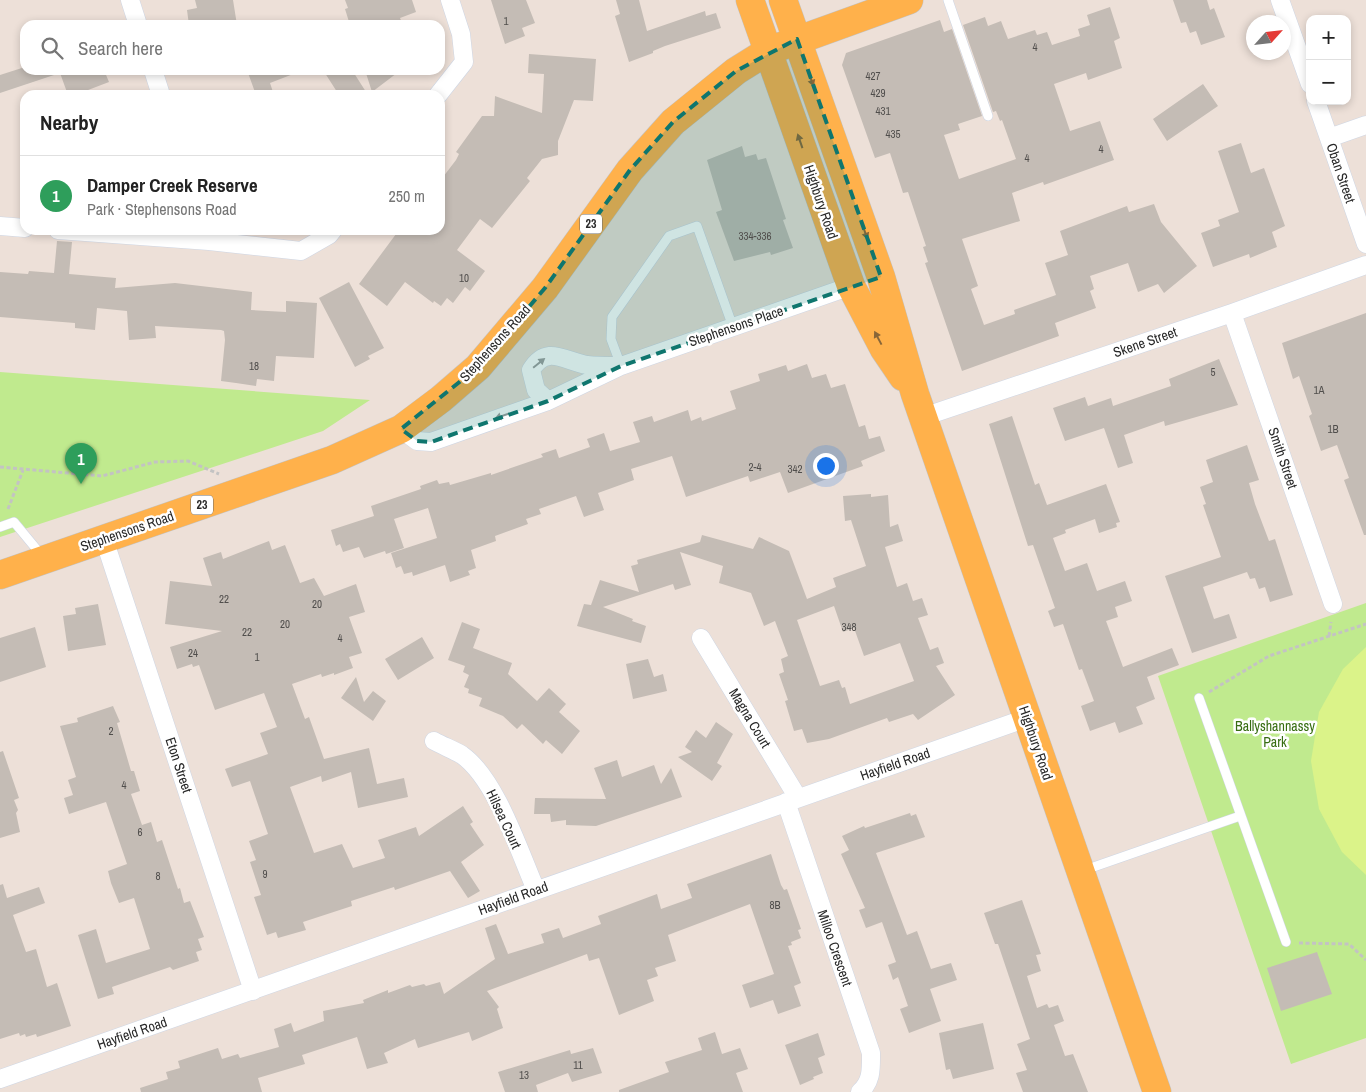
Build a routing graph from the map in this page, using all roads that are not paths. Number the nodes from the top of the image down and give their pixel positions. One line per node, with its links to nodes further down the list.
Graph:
1 (130, 0): 8 (street)
2 (450, 0): 14 (street)
3 (750, 0): 10 (main road, Highbury Road)
4 (783, 0): 9 (main road, Highbury Road)
5 (909, 0): 9 (main road, 23)
6 (948, 0): 16 (lane)
7 (1280, 0): 11 (street)
8 (136, 20)
9 (797, 39): 10 (main road, Stephensons Road / 23); 25 (main road, Highbury Road, one-way to 25)
10 (768, 51): 26 (main road, Highbury Road, one-way to 10); 32 (main road, Stephensons Road / 23)
11 (1306, 73)
12 (155, 75): 13 (street)
13 (159, 90)
14 (442, 90)
15 (1317, 105): 18 (street, Oban Street)
16 (988, 116)
17 (1366, 125): 18 (street)
18 (1329, 138): 23 (street, Oban Street)
19 (0, 226): 20 (street)
20 (20, 228)
21 (207, 235): 22 (street)
22 (329, 235)
23 (1366, 244)
24 (1366, 265): 27 (street, Skene Street)
25 (881, 277): 26 (main road); 31 (main road, Highbury Road)
26 (851, 286): 28 (street, Stephensons Place); 31 (main road, Highbury Road, one-way to 26)
27 (1232, 313): 31 (street, Skene Street); 37 (street, Smith Street)
28 (733, 327): 29 (street, Stephensons Place); 29 (lane)
29 (621, 366): 30 (street, Stephensons Place); 30 (street, Stephensons Place, one-way to 29)
30 (548, 401): 32 (street, Stephensons Place, one-way to 32)
31 (919, 405): 40 (main road, Highbury Road)
32 (401, 429): 34 (main road, Stephensons Road / 23)
33 (1, 526): 35 (lane)
34 (104, 539): 35 (main road, Stephensons Road / 23); 47 (street, Eton Street)
35 (46, 560): 36 (main road, Stephensons Road / 23)
36 (0, 575)
37 (1333, 604)
38 (701, 638): 42 (street, Magna Court)
39 (1199, 698): 43 (lane)
40 (1027, 718): 42 (street, Hayfield Road); 44 (main road, Highbury Road)
41 (434, 742): 45 (street, Hilsea Court)
42 (792, 800): 45 (street, Hayfield Road); 49 (street, Milloo Crescent)
43 (1240, 816): 44 (lane); 46 (lane)
44 (1081, 871): 50 (main road, Highbury Road)
45 (536, 890): 47 (street, Hayfield Road)
46 (1286, 942)
47 (253, 991): 48 (street, Hayfield Road)
48 (0, 1079)
49 (860, 1092)
50 (1157, 1092)

